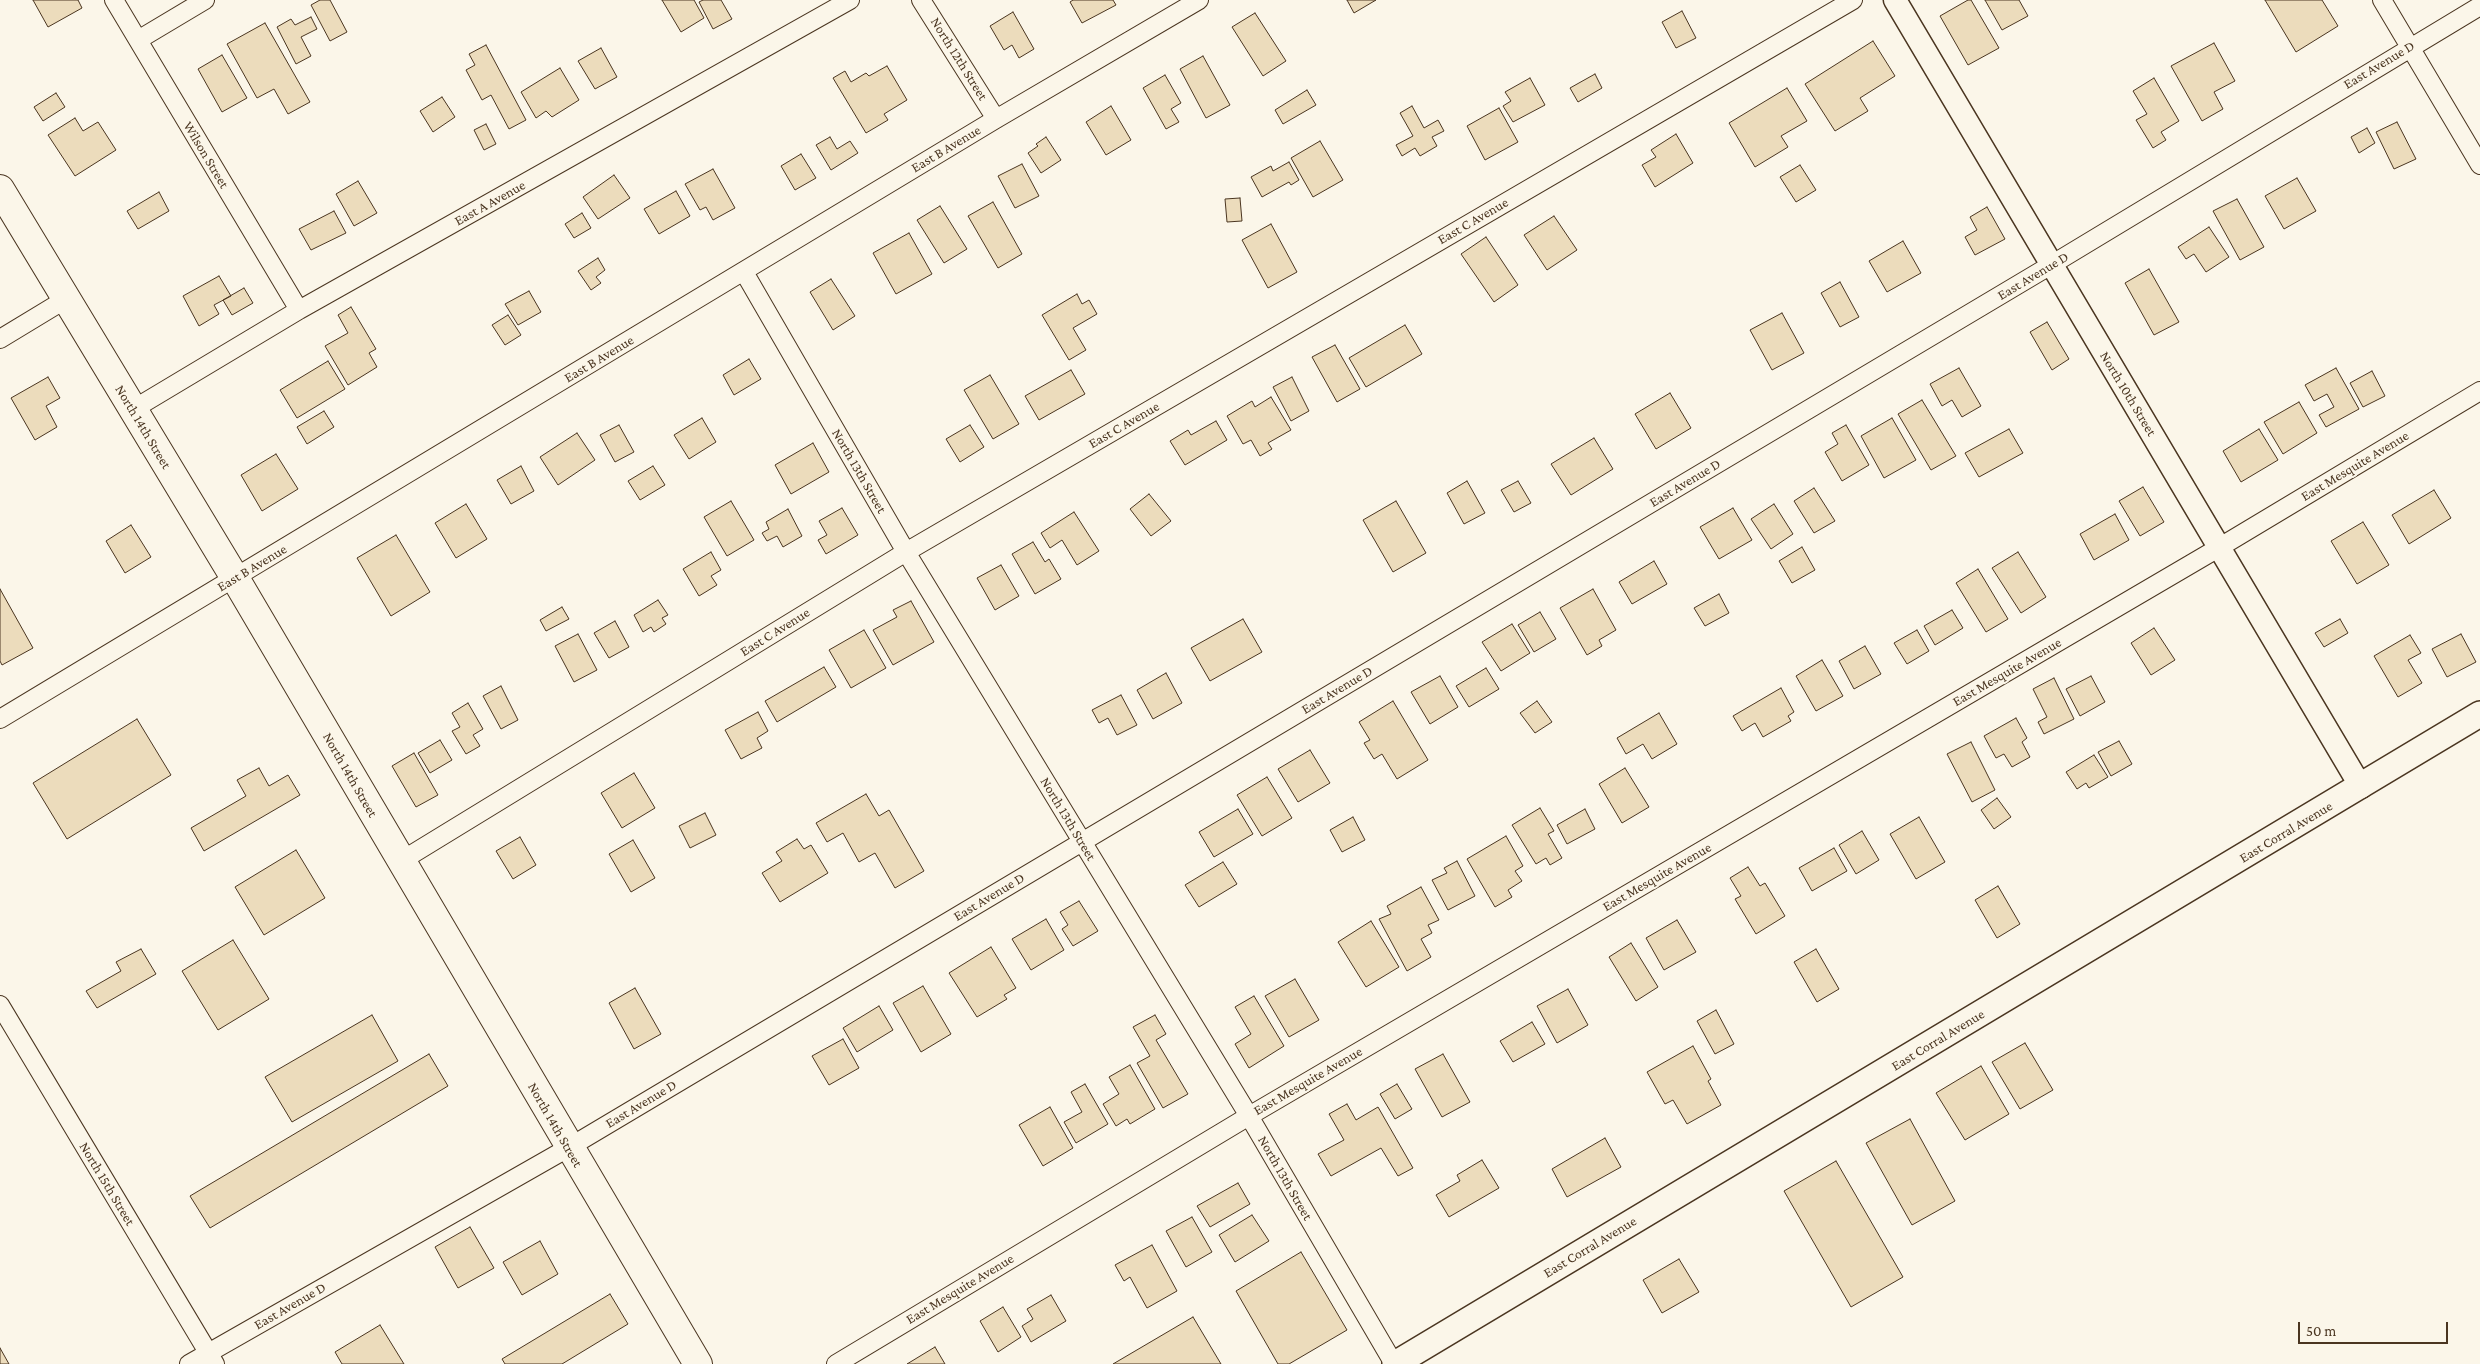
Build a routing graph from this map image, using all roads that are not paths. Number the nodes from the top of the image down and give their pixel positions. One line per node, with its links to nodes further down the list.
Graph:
1 (114, 0): 10 (street, Wilson Street)
2 (205, 0): 10 (street)
3 (850, 0): 18 (street, East A Avenue)
4 (921, 0): 12 (street, North 12th Street)
5 (1199, 0): 12 (street, East B Avenue)
6 (1853, 0): 23 (street, East C Avenue)
7 (1895, 0): 15 (street, North 10th Street)
8 (2382, 0): 11 (street)
9 (2480, 6): 11 (street, East Avenue D)
10 (138, 40): 18 (street, Wilson Street)
11 (2410, 46): 13 (street); 15 (street, East Avenue D)
12 (996, 119): 16 (street, East B Avenue)
13 (2480, 166)
14 (0, 189): 17 (main road, North 14th Street)
15 (2051, 265): 22 (street, North 10th Street); 28 (street, East Avenue D)
16 (744, 272): 23 (street, North 13th Street); 24 (street, East B Avenue)
17 (66, 299): 19 (street); 21 (main road, North 14th Street)
18 (299, 310): 21 (street, East A Avenue)
19 (0, 339)
20 (2480, 392): 22 (street, East Mesquite Avenue)
21 (132, 410): 24 (main road, North 14th Street)
22 (2220, 547): 27 (street, North 10th Street); 31 (street, East Mesquite Avenue)
23 (906, 552): 28 (street, North 13th Street); 29 (street, East C Avenue)
24 (235, 578): 26 (street, East B Avenue); 29 (main road, North 14th Street)
25 (2480, 714): 27 (main road, East Corral Avenue)
26 (0, 718)
27 (2361, 787): 37 (main road, East Corral Avenue)
28 (1082, 842): 31 (street, North 13th Street); 32 (street, East Avenue D)
29 (401, 861): 32 (main road, North 14th Street)
30 (0, 1005): 33 (street, North 15th Street)
31 (1248, 1116): 36 (street, East Mesquite Avenue); 37 (street, North 13th Street)
32 (568, 1148): 33 (street, East Avenue D); 35 (main road, North 14th Street)
33 (211, 1358): 34 (street, East Avenue D)
34 (189, 1364)
35 (698, 1364)
36 (836, 1364)
37 (1394, 1364)

